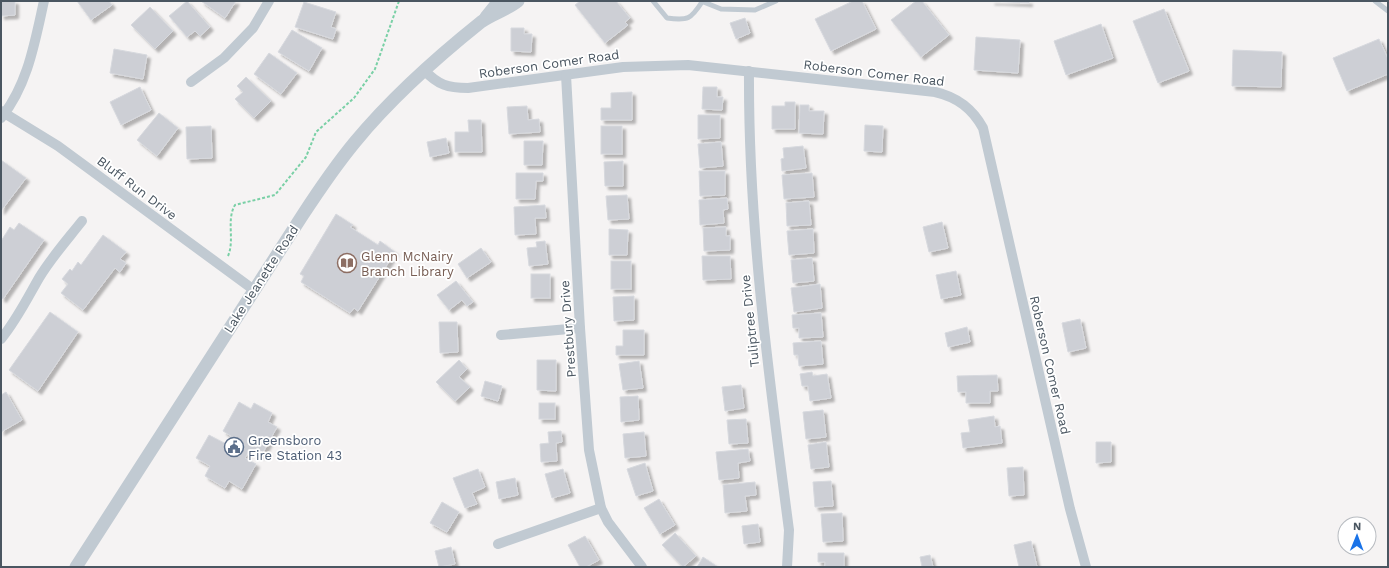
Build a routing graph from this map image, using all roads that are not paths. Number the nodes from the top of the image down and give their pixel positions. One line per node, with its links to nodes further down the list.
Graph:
1 (44, 1): 15 (street)
2 (269, 1): 14 (street)
3 (499, 1): 10 (street, Lake Jeanette Road)
4 (518, 1): 10 (street, Lake Jeanette Road)
5 (653, 1): 6 (lane)
6 (701, 1): 7 (lane)
7 (776, 1)
8 (1375, 1): 9 (lane)
9 (1388, 11)
10 (484, 20): 11 (street, Lake Jeanette Road)
11 (424, 70): 13 (street, Roberson Comer Road); 17 (street, Lake Jeanette Road)
12 (749, 71): 13 (street, Roberson Comer Road); 25 (street, Tuliptree Drive); 26 (street, Roberson Comer Road)
13 (566, 75): 18 (street, Prestbury Drive)
14 (191, 82)
15 (2, 114): 17 (street, Bluff Run Drive)
16 (82, 221): 20 (street)
17 (254, 290): 23 (street, Lake Jeanette Road)
18 (580, 328): 19 (street); 21 (street, Prestbury Drive)
19 (501, 334)
20 (1, 339)
21 (601, 508): 22 (street); 24 (street, Prestbury Drive)
22 (498, 544)
23 (76, 567)
24 (642, 567)
25 (787, 567)
26 (1086, 567)

